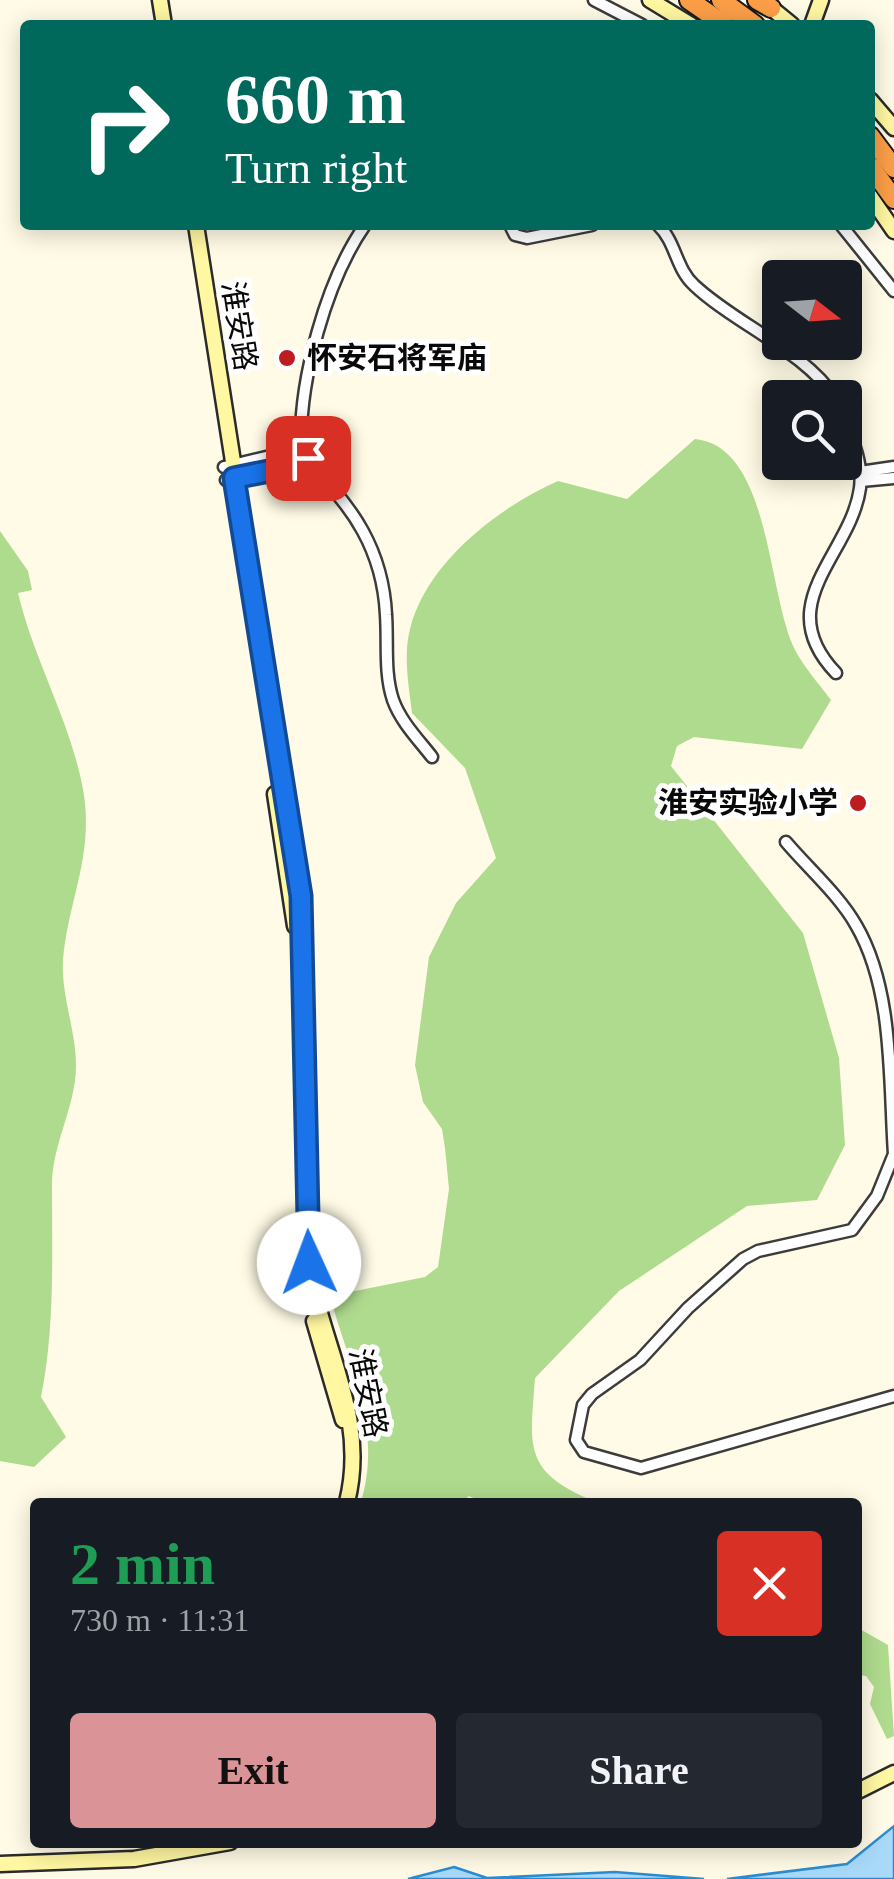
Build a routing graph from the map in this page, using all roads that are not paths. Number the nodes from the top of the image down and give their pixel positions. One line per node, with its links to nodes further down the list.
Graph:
1 (594, 0): 7 (street)
2 (650, 0): 8 (main road)
3 (670, 0): 9 (main road)
4 (690, 0): 10 (highway)
5 (722, 0): 11 (highway)
6 (763, 2): 12 (main road)
7 (632, 20)
8 (683, 20)
9 (698, 20)
10 (718, 20)
11 (748, 20)
12 (786, 20)
13 (875, 106): 14 (main road)
14 (894, 128)
15 (875, 143): 16 (highway)
16 (894, 168)
17 (875, 173): 18 (highway)
18 (894, 199)
19 (875, 203): 27 (main road)
20 (187, 230): 35 (main road, 淮安路)
21 (197, 230): 35 (main road, 淮安路)
22 (363, 230): 30 (street)
23 (512, 230): 24 (street)
24 (567, 230)
25 (663, 230): 29 (street)
26 (845, 230): 28 (street)
27 (894, 231)
28 (894, 292)
29 (818, 380)
30 (302, 448): 31 (street); 32 (street)
31 (283, 453): 34 (street); 35 (street)
32 (307, 463): 34 (street); 41 (street)
33 (894, 467): 36 (street)
34 (284, 468): 35 (street)
35 (229, 472): 45 (main road, 淮安路); 46 (main road, 淮安路)
36 (862, 476)
37 (862, 477): 38 (street)
38 (894, 478)
39 (859, 480): 40 (street)
40 (836, 672)
41 (432, 757)
42 (786, 842): 43 (street)
43 (894, 1154): 44 (street)
44 (894, 1396)
45 (338, 1498)
46 (348, 1498)
47 (894, 1770): 48 (main road)
48 (862, 1786)
49 (173, 1848): 51 (main road)
50 (200, 1848): 51 (main road)
51 (0, 1861)

